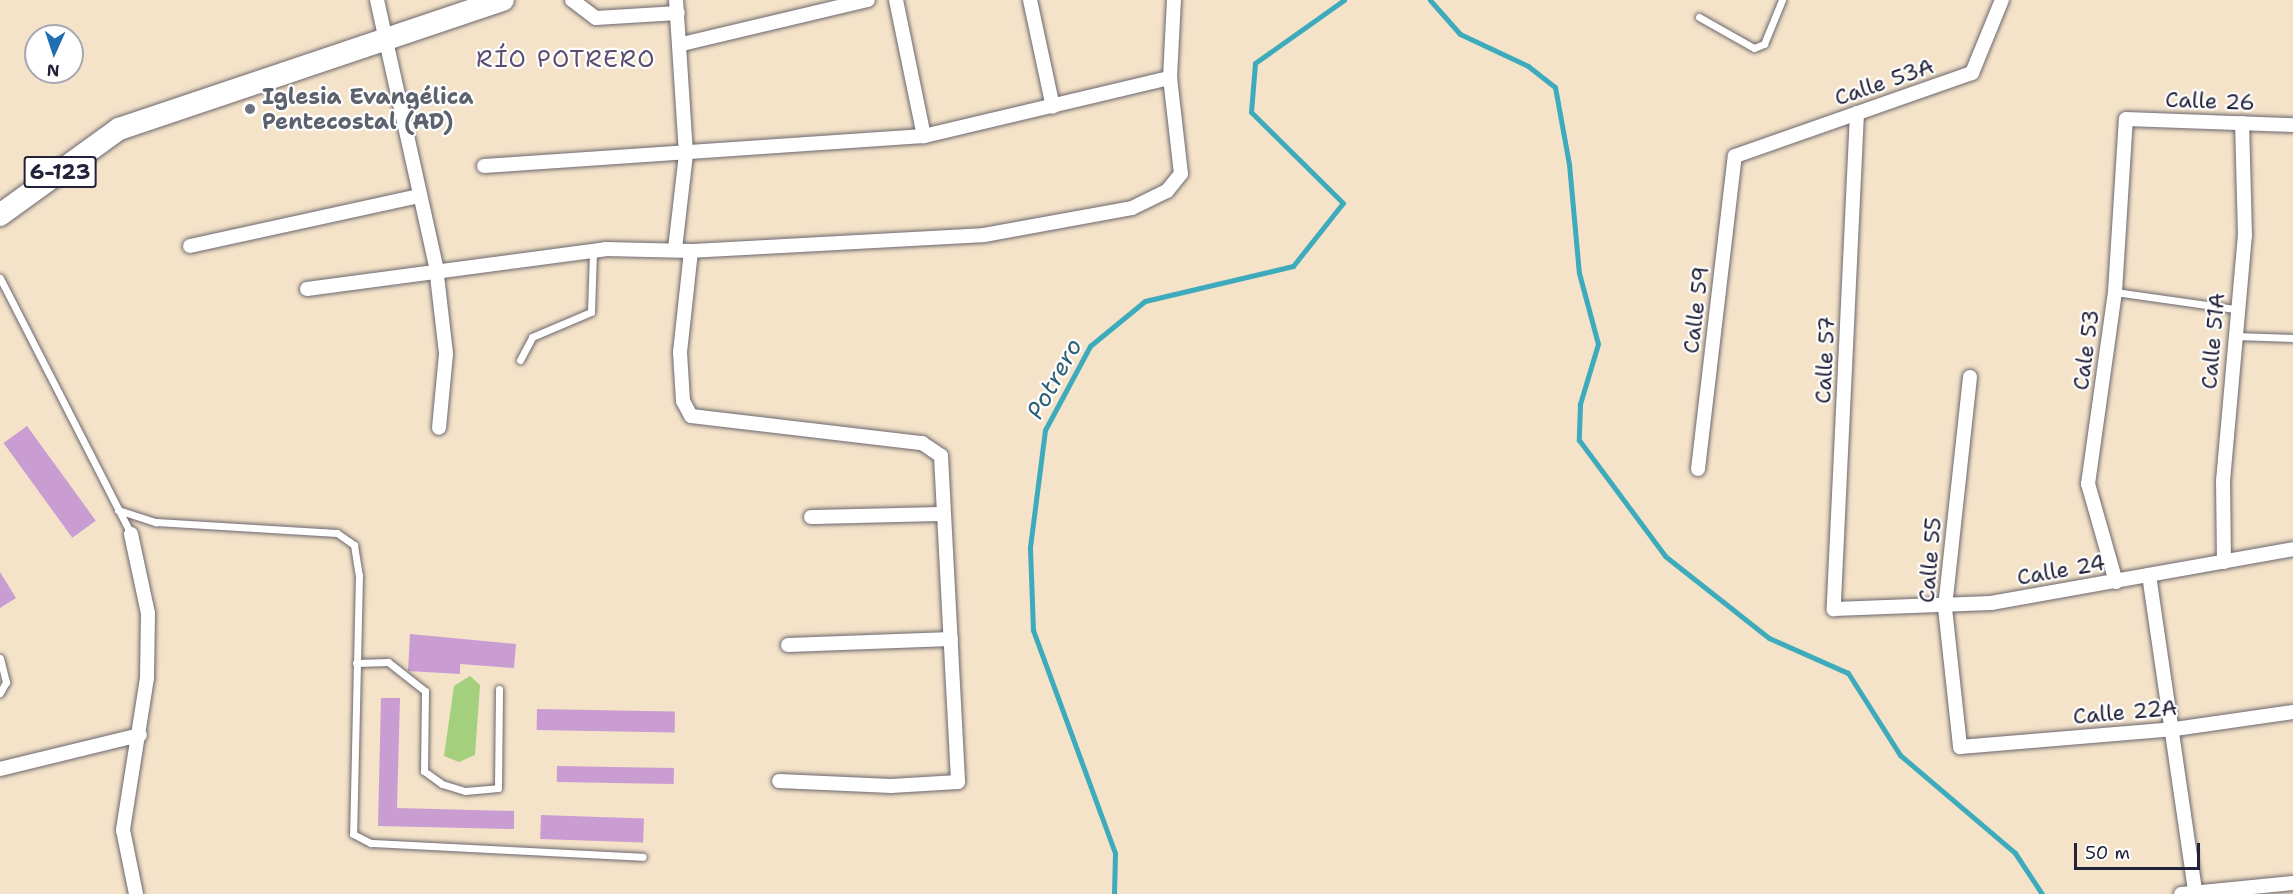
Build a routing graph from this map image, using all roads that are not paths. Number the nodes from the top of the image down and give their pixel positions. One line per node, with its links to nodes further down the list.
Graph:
1 (377, 0): 12 (street)
2 (504, 0): 12 (main road, 6-123)
3 (572, 0): 10 (street)
4 (868, 0): 13 (street)
5 (897, 0): 20 (street)
6 (1030, 0): 15 (street)
7 (1174, 0): 14 (street)
8 (1782, 0): 11 (lane)
9 (2002, 0): 16 (street, Calle 53A)
10 (677, 7): 13 (street)
11 (1699, 17)
12 (389, 35): 24 (street); 25 (main road, 6-123)
13 (682, 44): 21 (street)
14 (1170, 78): 15 (street); 29 (street)
15 (1053, 107): 20 (street)
16 (1857, 113): 22 (street, Calle 53A); 50 (street, Calle 57)
17 (2126, 119): 18 (street, Calle 26); 33 (street, Cale 53)
18 (2242, 123): 19 (street, Calle 26); 34 (street, Calle 51A)
19 (2293, 125)
20 (924, 136): 21 (street)
21 (686, 154): 23 (street); 27 (street)
22 (1736, 156): 40 (street, Calle 59)
23 (484, 166)
24 (420, 196): 26 (street); 30 (street)
25 (0, 215)
26 (190, 246)
27 (675, 249): 28 (street); 29 (street)
28 (593, 250): 30 (street); 37 (lane)
29 (691, 251): 42 (street)
30 (436, 267): 32 (street); 39 (street)
31 (0, 278): 41 (lane)
32 (307, 289)
33 (2115, 292): 34 (lane); 48 (street, Cale 53)
34 (2235, 309): 35 (street, Calle 51A)
35 (2233, 336): 36 (lane); 46 (street, Calle 51A)
36 (2293, 338)
37 (520, 360)
38 (1970, 377): 49 (street, Calle 55)
39 (439, 428)
40 (1698, 469)
41 (118, 510): 44 (lane); 54 (lane)
42 (944, 514): 43 (street); 51 (street)
43 (811, 517)
44 (130, 534): 59 (street)
45 (2293, 549): 46 (street, Calle 24)
46 (2224, 562): 47 (street, Calle 24)
47 (2149, 575): 48 (street, Calle 24); 58 (street)
48 (2116, 582): 49 (street, Calle 24)
49 (1945, 608): 50 (street, Calle 24); 60 (street, Calle 55)
50 (1834, 609)
51 (951, 639): 52 (street); 62 (street)
52 (788, 645)
53 (0, 658): 56 (lane)
54 (356, 663): 55 (lane); 63 (lane)
55 (499, 689)
56 (0, 693)
57 (2293, 712): 58 (street, Calle 22A)
58 (2175, 729): 60 (street, Calle 22A); 65 (street)
59 (140, 735): 61 (street); 66 (street)
60 (1960, 747)
61 (0, 769)
62 (779, 781)
63 (643, 857)
64 (2293, 883): 65 (street)
65 (2188, 893)
66 (136, 894)

